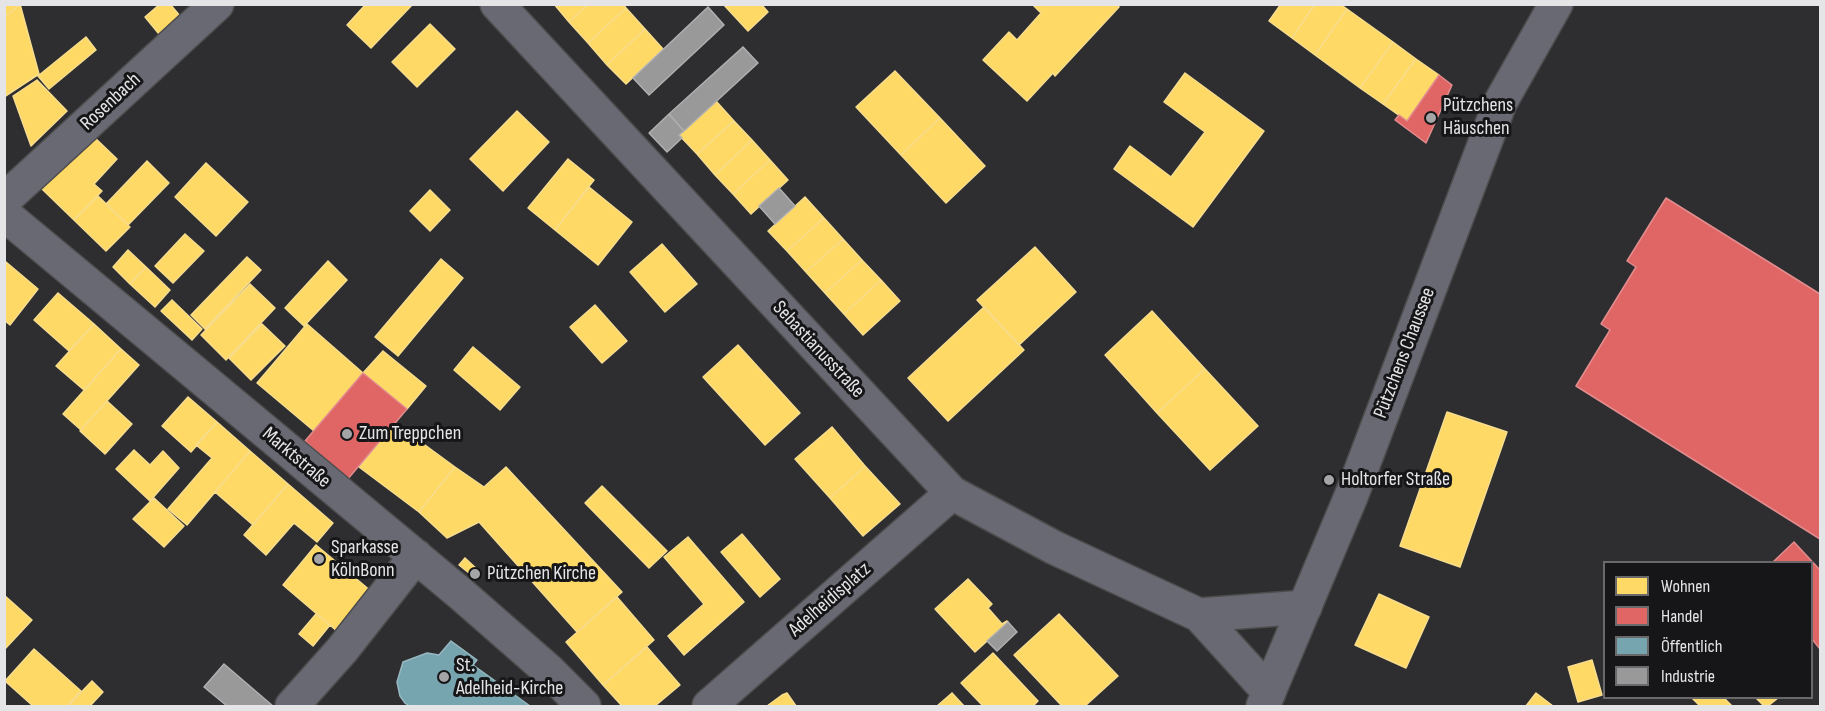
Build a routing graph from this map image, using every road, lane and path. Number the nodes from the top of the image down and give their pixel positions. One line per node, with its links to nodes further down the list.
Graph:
1 (217, 4): 4 (street, Rosenbach)
2 (496, 4): 6 (street, Sebastianusstraße)
3 (1556, 4): 8 (street, Pützchens Chaussee)
4 (4, 200)
5 (4, 214): 7 (street, Marktstraße)
6 (952, 493): 9 (street, Sebastianusstraße); 13 (street, Adelheidisplatz)
7 (416, 556): 11 (street); 12 (street, Marktstraße)
8 (1305, 607): 9 (street, Sebastianusstraße); 10 (street, Pützchens Chaussee)
9 (1199, 615): 10 (street, Sebastianusstraße)
10 (1266, 699)
11 (291, 706)
12 (584, 706)
13 (709, 706)

